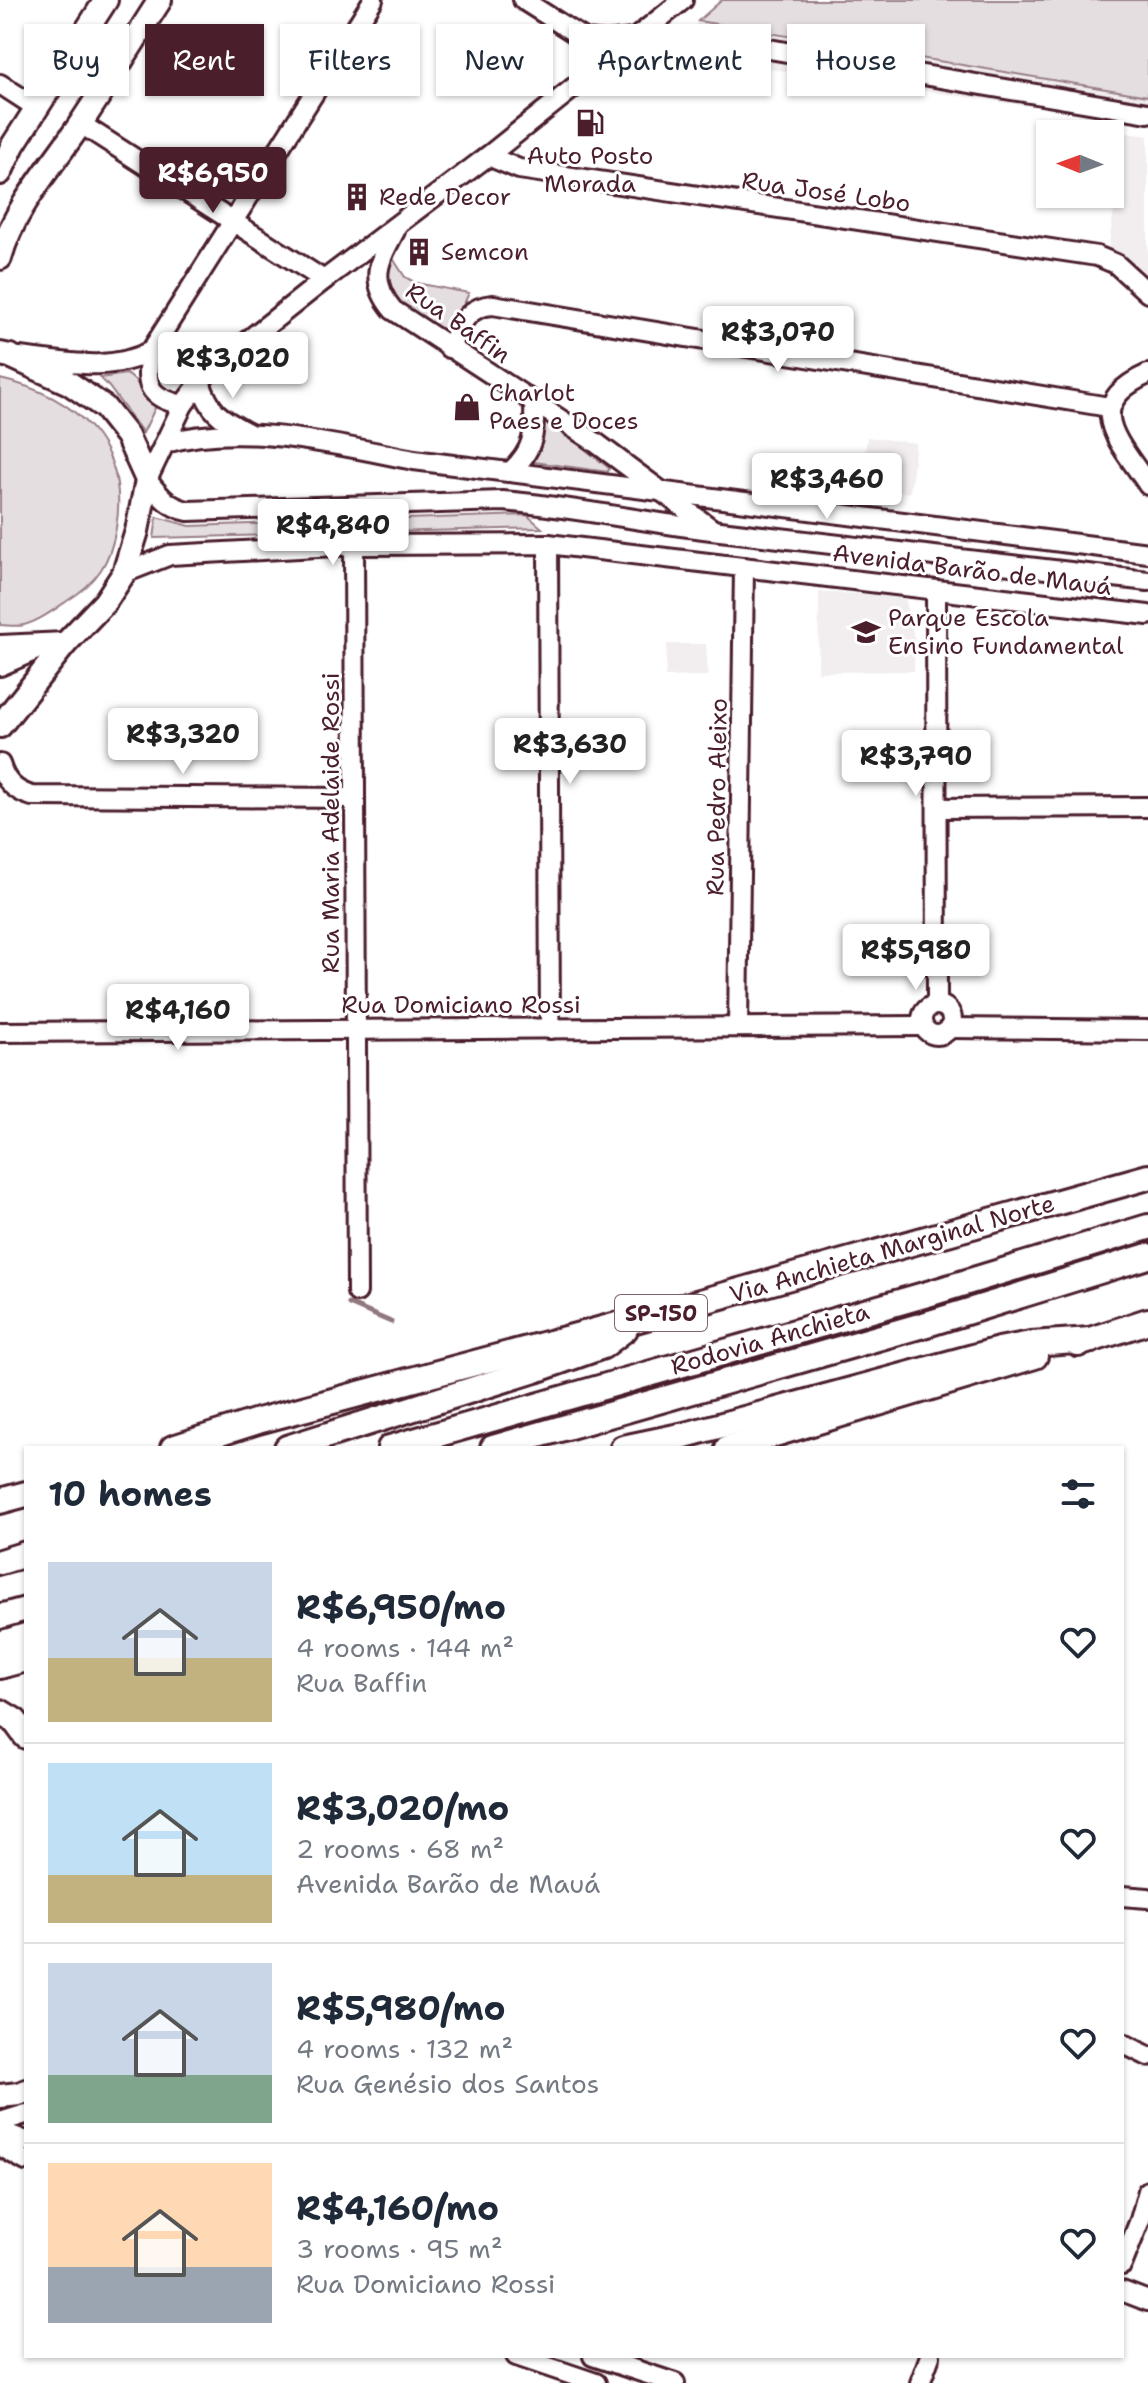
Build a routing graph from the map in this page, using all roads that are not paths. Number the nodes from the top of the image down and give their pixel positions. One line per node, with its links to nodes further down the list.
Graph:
1 (106, 0): 11 (main road)
2 (160, 0): 13 (main road)
3 (373, 0): 17 (street)
4 (523, 0): 7 (street)
5 (683, 0): 6 (street)
6 (652, 24)
7 (569, 29)
8 (771, 49): 12 (street)
9 (0, 84): 11 (street)
10 (569, 91): 15 (street)
11 (37, 108): 14 (main road)
12 (1148, 113)
13 (81, 124): 17 (street); 19 (main road)
14 (6, 151): 16 (main road)
15 (488, 156): 18 (street); 21 (street, Rua José Lobo)
16 (0, 173)
17 (234, 221): 20 (street); 23 (street)
18 (399, 223): 20 (street); 22 (street, Rua Baffin)
19 (0, 256)
20 (324, 280): 26 (street)
21 (1148, 293)
22 (449, 348): 27 (street, Rua Baffin); 29 (street)
23 (151, 351): 24 (street); 28 (street)
24 (5, 355): 33 (main road)
25 (1148, 374): 29 (street)
26 (200, 382): 28 (street); 30 (street, Avenida Barão de Mauá)
27 (534, 403): 32 (street); 35 (street, Rua Baffin)
28 (183, 405): 31 (street)
29 (1109, 407): 34 (street)
30 (248, 433): 31 (street, Avenida Barão de Mauá); 32 (street, Avenida Barão de Mauá)
31 (165, 443): 33 (street)
32 (511, 471): 35 (street, Avenida Barão de Mauá)
33 (147, 480): 36 (street, Avenida Barão de Mauá); 45 (main road)
34 (1148, 485)
35 (661, 491): 37 (street, Rua Baffin); 41 (street, Avenida Barão de Mauá)
36 (667, 523): 37 (street, Avenida Barão de Mauá); 43 (street)
37 (714, 530): 46 (street, Avenida Barão de Mauá)
38 (1148, 536): 41 (street)
39 (548, 544): 40 (street, Avenida Barão de Mauá); 43 (street, Avenida Barão de Mauá); 61 (street)
40 (354, 545): 45 (street, Avenida Barão de Mauá); 54 (street, Rua Maria Adelaide Rossi)
41 (1123, 550): 42 (street, Avenida Barão de Mauá)
42 (1148, 553)
43 (662, 557): 44 (street, Avenida Barão de Mauá)
44 (744, 567): 47 (street, Avenida Barão de Mauá); 59 (street, Rua Pedro Aleixo)
45 (124, 573): 49 (main road)
46 (1148, 581)
47 (936, 591): 48 (street, Avenida Barão de Mauá); 56 (street)
48 (1148, 615)
49 (56, 645): 50 (main road); 51 (street); 52 (main road)
50 (0, 647)
51 (0, 666)
52 (0, 726)
53 (0, 764): 54 (street)
54 (355, 798): 62 (street, Rua Maria Adelaide Rossi)
55 (1148, 807): 56 (street)
56 (937, 808): 57 (street)
57 (937, 1005): 58 (street); 60 (street)
58 (923, 1026): 59 (street, Rua Domiciano Rossi); 60 (street)
59 (738, 1027): 61 (street, Rua Domiciano Rossi)
60 (950, 1028): 63 (street)
61 (550, 1029): 62 (street, Rua Domiciano Rossi)
62 (356, 1030): 64 (street, Rua Domiciano Rossi); 68 (street, Rua Maria Adelaide Rossi)
63 (1148, 1030)
64 (0, 1032)
65 (1148, 1177): 69 (highway, Via Anchieta Marginal Norte / SP-150)
66 (1148, 1227): 74 (highway, Rodovia Anchieta / SP-150)
67 (1148, 1256): 75 (highway, Rodovia Anchieta)
68 (357, 1292)
69 (632, 1321): 72 (highway, Via Anchieta Marginal Norte / SP-150); 73 (highway)
70 (1148, 1321): 71 (highway)
71 (1091, 1340): 76 (highway); 77 (highway)
72 (179, 1446)
73 (294, 1446)
74 (397, 1446)
75 (500, 1446)
76 (633, 1446)
77 (735, 1446)
78 (24, 1495): 79 (highway)
79 (0, 1501)
80 (24, 1555): 81 (highway)
81 (0, 1562)
82 (24, 1583): 83 (highway)
83 (0, 1589)
84 (24, 1637): 85 (highway)
85 (0, 1644)
86 (24, 1660): 87 (highway)
87 (0, 1666)
88 (0, 1712): 89 (highway)
89 (24, 1733)
90 (1124, 1896): 91 (street)
91 (1148, 1898)
92 (1124, 2044): 93 (street)
93 (1148, 2056)
94 (24, 2115): 95 (street)
95 (0, 2122)
96 (0, 2131): 97 (street)
97 (24, 2140)
98 (0, 2146): 99 (street)
99 (24, 2160)
100 (1148, 2191): 101 (street)
101 (1124, 2260)
102 (1124, 2292): 103 (street)
103 (1148, 2301)
104 (522, 2358): 108 (street)
105 (596, 2358): 107 (street)
106 (929, 2358): 110 (street)
107 (624, 2375): 109 (street)
108 (596, 2383)
109 (675, 2383)
110 (920, 2383)

